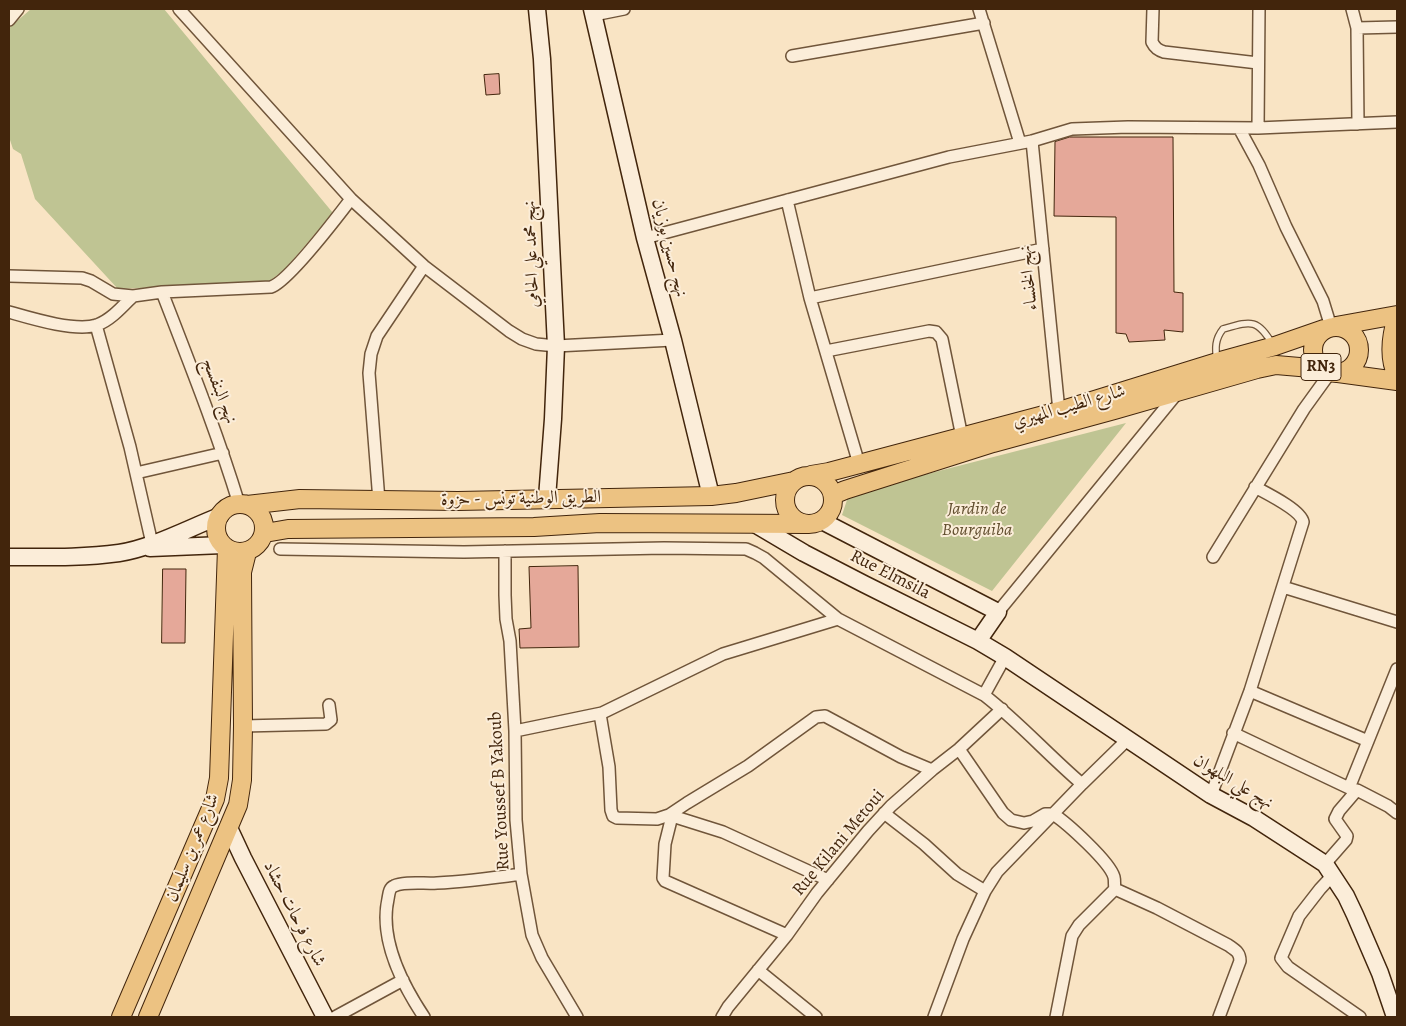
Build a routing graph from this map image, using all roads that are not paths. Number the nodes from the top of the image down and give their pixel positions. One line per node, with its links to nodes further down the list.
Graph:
1 (18, 9): 10 (street)
2 (179, 9): 22 (street)
3 (538, 9): 36 (street, نهج محمد علي الحامي)
4 (624, 9): 9 (street)
5 (979, 9): 11 (street)
6 (1153, 9): 15 (street)
7 (1259, 9): 15 (street)
8 (1352, 9): 13 (street)
9 (593, 12): 24 (street, نهج حسين بوزيان)
10 (9, 20)
11 (984, 24): 14 (street); 21 (street)
12 (1397, 27): 13 (street)
13 (1357, 28): 17 (street)
14 (792, 56)
15 (1258, 63): 19 (street)
16 (1397, 122): 17 (street)
17 (1358, 124): 19 (street)
18 (1239, 128): 19 (street); 20 (street); 34 (street)
19 (1258, 128)
20 (1032, 141): 21 (street); 25 (street, نهج الخنساء)
21 (1020, 143): 23 (street)
22 (351, 199): 26 (street); 28 (street)
23 (787, 200): 24 (street); 30 (street)
24 (645, 238): 35 (street, نهج حسين بوزيان)
25 (1043, 249): 30 (street); 44 (street, نهج الخنساء)
26 (424, 266): 36 (street); 55 (street)
27 (9, 276): 29 (street)
28 (162, 292): 29 (street); 46 (street, نهج البنفسج)
29 (133, 296): 33 (street)
30 (810, 298): 38 (street)
31 (9, 312): 33 (street)
32 (1397, 316): 34 (main road, شارع الطيب المهيري); 41 (main road)
33 (96, 325): 48 (street)
34 (1330, 327): 37 (main road, شارع الطيب المهيري); 40 (main road, RN3); 40 (main road, RN3)
35 (673, 340): 36 (street); 53 (street, نهج حسين بوزيان)
36 (556, 346): 54 (street, نهج محمد علي الحامي)
37 (1275, 346): 39 (main road, شارع الطيب المهيري); 39 (lane)
38 (826, 351): 45 (street); 47 (street)
39 (1217, 362): 44 (main road, شارع الطيب المهيري)
40 (1330, 372): 42 (main road, شارع الطيب المهيري); 43 (main road, شارع الطيب المهيري); 51 (street)
41 (1397, 376)
42 (1397, 381)
43 (1180, 390): 52 (main road, شارع الطيب المهيري); 69 (street)
44 (1059, 411): 45 (main road, شارع الطيب المهيري)
45 (962, 437): 47 (main road, شارع الطيب المهيري)
46 (223, 453): 48 (street); 56 (street, نهج البنفسج)
47 (859, 464): 49 (main road, شارع الطيب المهيري)
48 (136, 472): 61 (street)
49 (811, 475): 50 (main road); 52 (main road)
50 (794, 481): 53 (main road, الطريق الوطنية تونس - حزوة); 58 (main road)
51 (1255, 487): 67 (street); 68 (street)
52 (833, 495): 58 (main road)
53 (711, 496): 54 (main road, الطريق الوطنية تونس - حزوة)
54 (547, 498): 55 (main road, الطريق الوطنية تونس - حزوة)
55 (379, 501): 56 (main road, الطريق الوطنية تونس - حزوة)
56 (243, 505): 57 (main road); 60 (main road)
57 (220, 516): 61 (street); 62 (main road)
58 (815, 522): 59 (main road, الطريق الوطنية تونس - حزوة); 69 (street)
59 (755, 524): 60 (main road, الطريق الوطنية تونس - حزوة); 72 (street, Rue Elmsila)
60 (265, 533): 65 (main road)
61 (148, 546): 62 (street); 66 (street)
62 (225, 547): 65 (main road); 104 (main road, شارع عمر بن سليمان)
63 (280, 549): 64 (street)
64 (505, 551): 70 (street); 81 (street, Rue Youssef B Yakoub)
65 (247, 552): 80 (main road, شارع عمر بن سليمان)
66 (9, 557)
67 (1213, 557)
68 (1283, 587): 71 (street); 75 (street)
69 (998, 612): 72 (street)
70 (838, 619): 76 (street); 79 (street)
71 (1397, 622)
72 (978, 641): 73 (street, نهج علي البلهوان)
73 (1005, 657): 76 (street); 83 (street, نهج علي البلهوان)
74 (1397, 670): 84 (street)
75 (1250, 691): 82 (street); 84 (street)
76 (984, 695): 78 (street)
77 (329, 705): 80 (street)
78 (1002, 709): 85 (street, Rue Kilani Metoui); 87 (street)
79 (600, 714): 81 (street); 93 (street)
80 (243, 726): 94 (main road, شارع عمر بن سليمان)
81 (515, 731): 96 (street, Rue Youssef B Yakoub)
82 (1233, 733): 88 (street); 89 (street)
83 (1128, 739): 87 (street); 89 (street, نهج علي البلهوان)
84 (1368, 741): 88 (street)
85 (959, 749): 86 (street, Rue Kilani Metoui); 92 (street)
86 (932, 770): 90 (street, Rue Kilani Metoui); 93 (street)
87 (1082, 784): 92 (street)
88 (1353, 789): 91 (street); 95 (street)
89 (1211, 795): 95 (street, نهج علي البلهوان)
90 (884, 813): 97 (street, Rue Kilani Metoui); 99 (street)
91 (1397, 813)
92 (1053, 814): 98 (street); 99 (street)
93 (670, 816): 97 (street); 100 (street)
94 (229, 828): 105 (main road, شارع عمر بن سليمان); 106 (street, شارع فرحات حشاد)
95 (1329, 870): 103 (street, نهج علي البلهوان); 115 (street)
96 (521, 874): 102 (street); 109 (street, Rue Youssef B Yakoub)
97 (828, 880): 100 (street, Rue Kilani Metoui)
98 (1115, 889): 113 (street); 114 (street)
99 (985, 891): 112 (street)
100 (787, 935): 101 (street, Rue Kilani Metoui)
101 (758, 970): 110 (street, Rue Kilani Metoui); 111 (street)
102 (403, 980): 107 (street); 108 (street)
103 (1395, 1012)
104 (121, 1017)
105 (148, 1017)
106 (325, 1017)
107 (335, 1017)
108 (424, 1017)
109 (578, 1017)
110 (722, 1017)
111 (816, 1017)
112 (934, 1017)
113 (1056, 1017)
114 (1219, 1017)
115 (1360, 1017)

